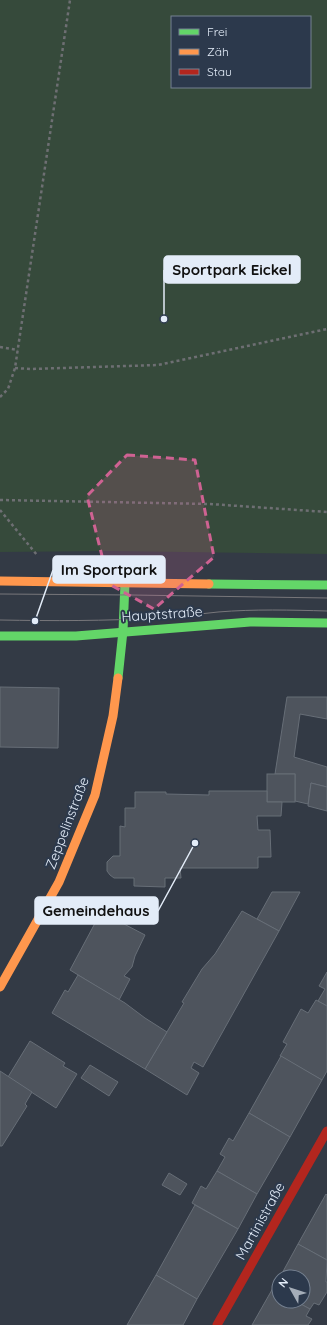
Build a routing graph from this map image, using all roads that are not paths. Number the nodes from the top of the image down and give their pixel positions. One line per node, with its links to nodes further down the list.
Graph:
1 (0, 581): 2 (street, Hauptstraße)
2 (124, 583): 3 (street, Hauptstraße); 5 (street, Zeppelinstraße)
3 (327, 585)
4 (327, 623): 5 (street, Hauptstraße)
5 (123, 632): 6 (street, Hauptstraße); 7 (street, Zeppelinstraße)
6 (0, 636)
7 (0, 987)
8 (327, 1131): 9 (street, Martinistraße)
9 (217, 1325)

